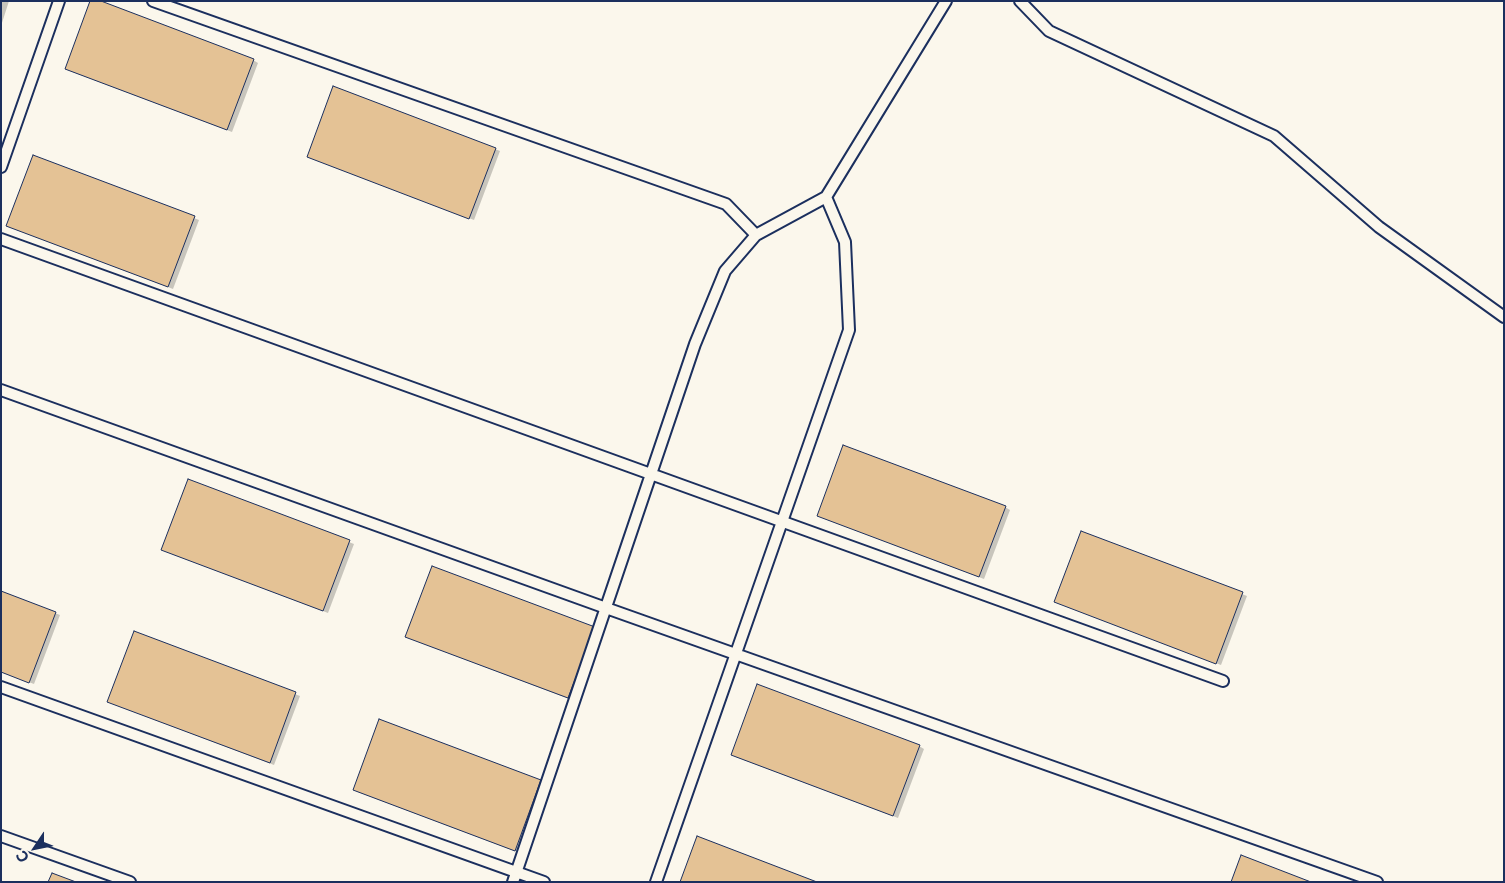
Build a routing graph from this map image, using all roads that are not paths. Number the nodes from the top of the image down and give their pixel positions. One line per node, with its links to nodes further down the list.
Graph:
1 (59, 1): 5 (lane)
2 (154, 1): 7 (lane)
3 (946, 1): 6 (lane)
4 (1020, 1): 9 (lane)
5 (1, 167)
6 (826, 197): 7 (lane); 12 (lane)
7 (756, 235): 11 (lane)
8 (1, 239): 11 (lane)
9 (1504, 317)
10 (1, 390): 13 (lane)
11 (651, 474): 12 (lane); 13 (lane)
12 (782, 522): 14 (lane); 15 (lane)
13 (606, 608): 14 (lane); 18 (lane)
14 (736, 653): 22 (lane); 23 (lane)
15 (1223, 681)
16 (1, 687): 18 (lane)
17 (1, 836): 19 (lane)
18 (516, 871): 20 (lane); 21 (lane)
19 (130, 882)
20 (513, 882)
21 (544, 882)
22 (656, 882)
23 (1377, 882)

